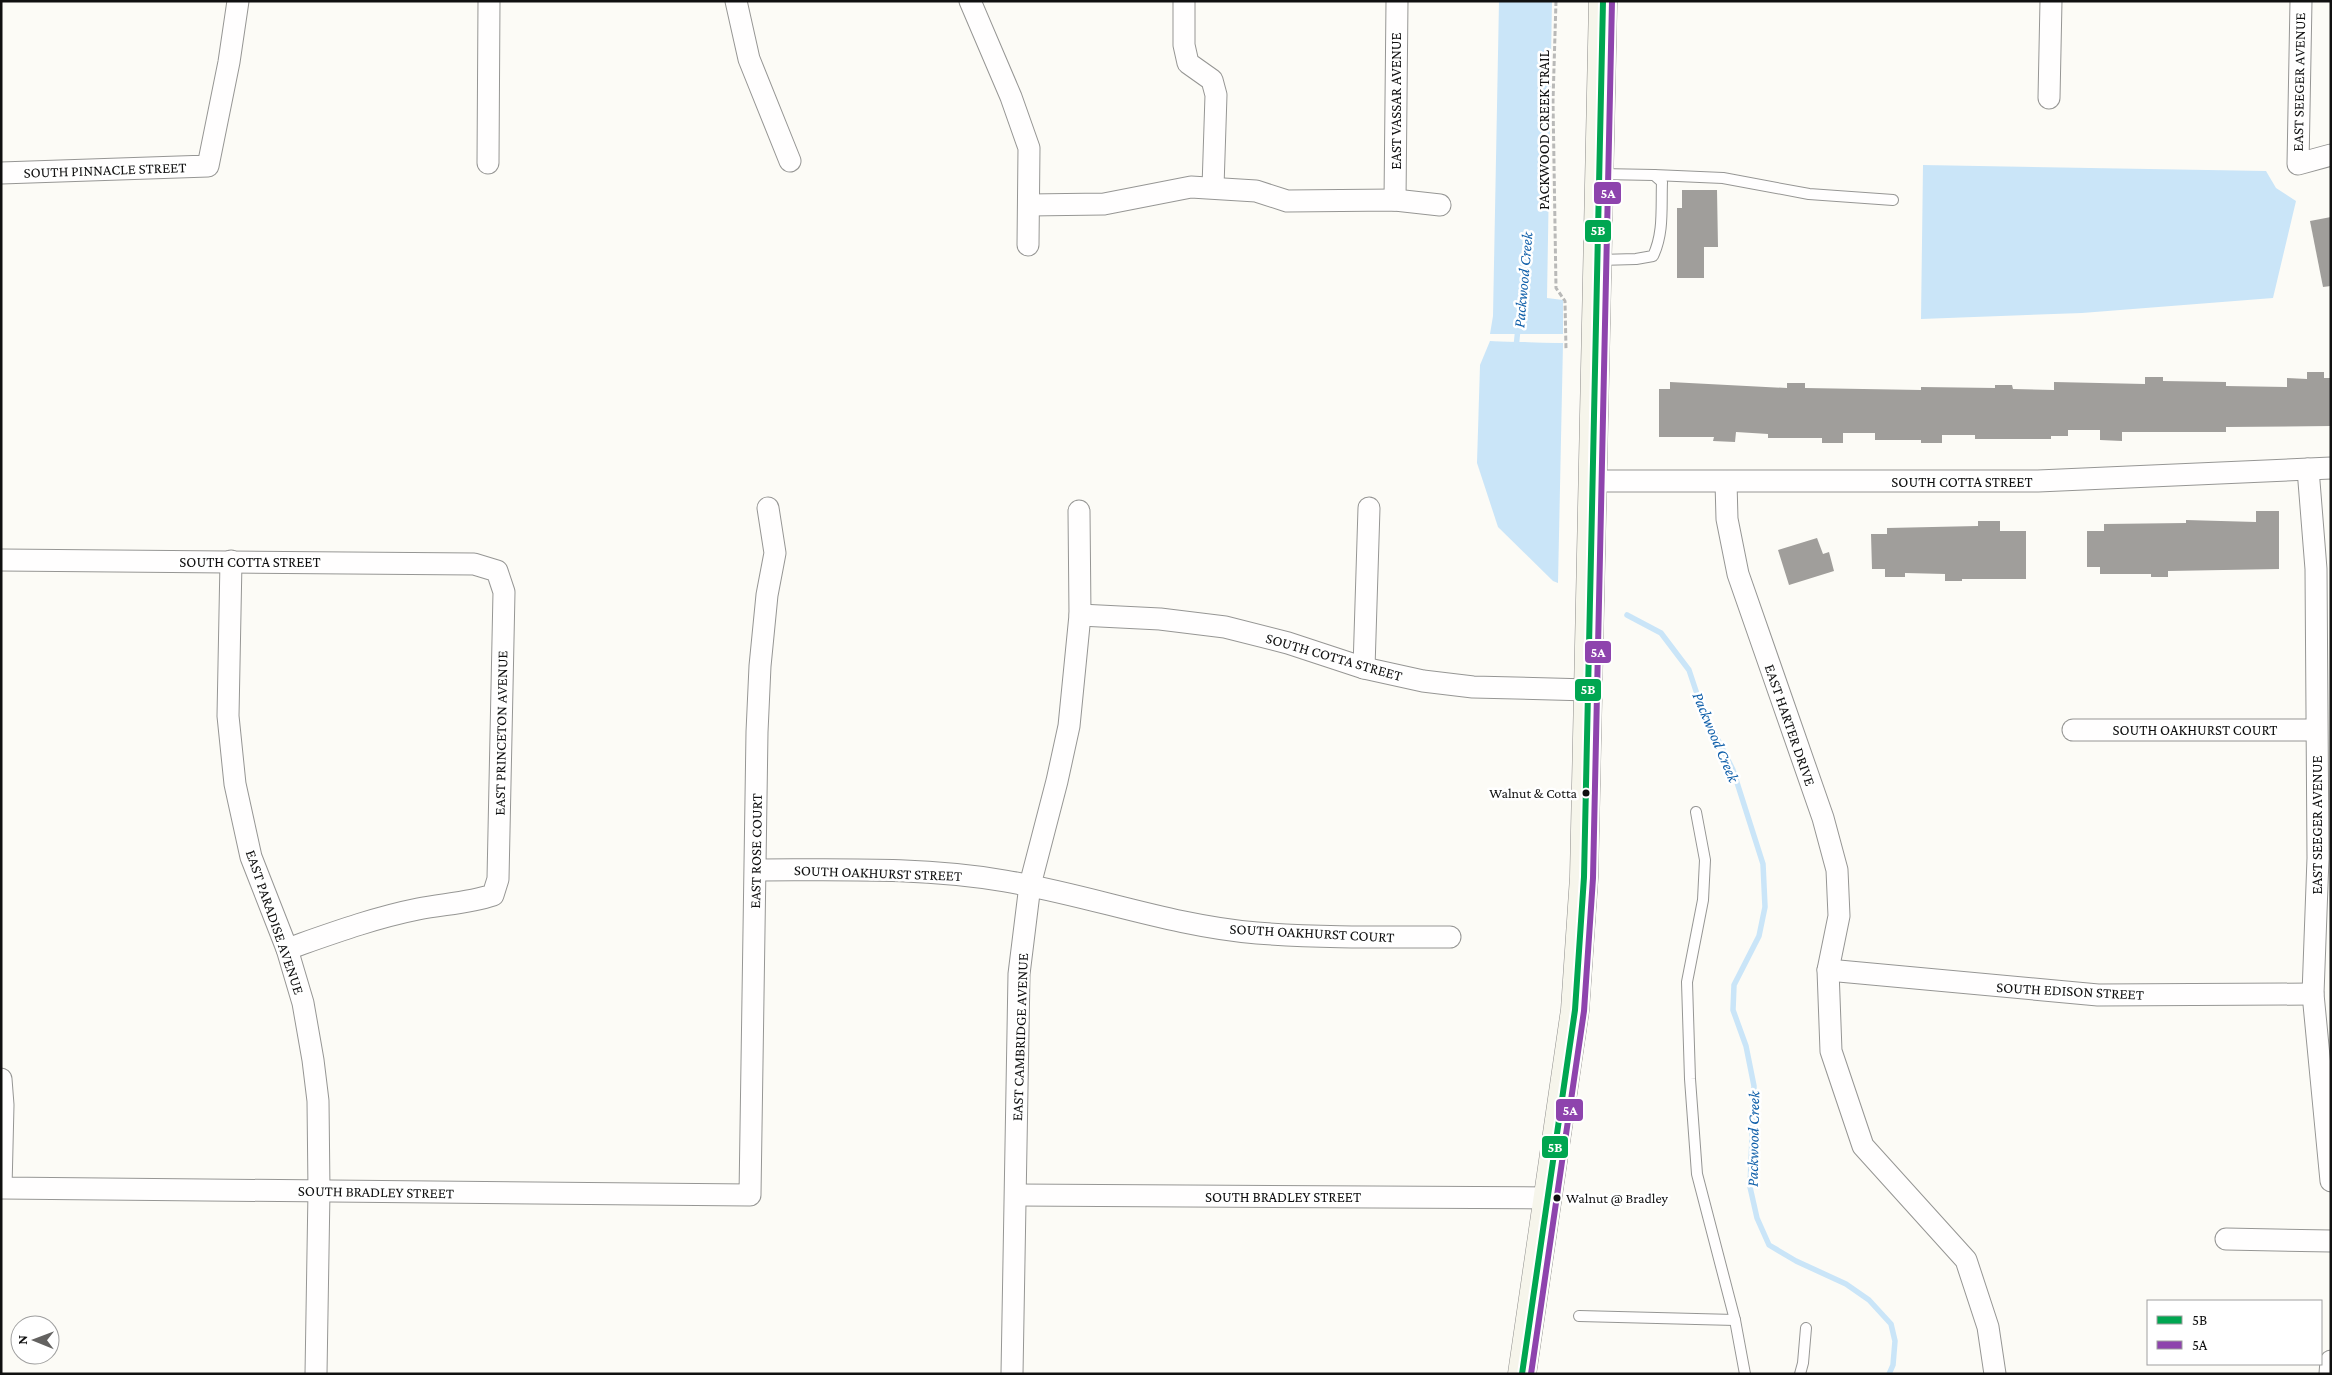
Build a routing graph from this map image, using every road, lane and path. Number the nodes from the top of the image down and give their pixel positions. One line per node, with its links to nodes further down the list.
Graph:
1 (238, 1): 15 (street, SOUTH PINNACLE STREET)
2 (489, 1): 14 (street)
3 (736, 1): 13 (street)
4 (970, 1): 21 (street)
5 (1184, 1): 18 (street)
6 (1397, 1): 19 (street, EAST VASSAR AVENUE)
7 (1556, 1): 25 (path, PACKWOOD CREEK TRAIL)
8 (1602, 1): 16 (main road)
9 (2051, 1): 11 (street)
10 (2301, 1): 12 (street, EAST SEEGER AVENUE)
11 (2049, 98)
12 (2331, 155)
13 (790, 161)
14 (488, 163)
15 (1, 173)
16 (1600, 174): 17 (lane); 24 (main road)
17 (1654, 175): 20 (lane); 24 (lane)
18 (1213, 187): 19 (street); 21 (street)
19 (1395, 200): 22 (street)
20 (1893, 200)
21 (1029, 205): 23 (street)
22 (1440, 205)
23 (1028, 245)
24 (1598, 260): 28 (main road)
25 (1566, 349)
26 (2331, 468): 27 (street, SOUTH COTTA STREET)
27 (2308, 469): 29 (street, SOUTH COTTA STREET); 40 (street, EAST SEEGER AVENUE)
28 (1593, 481): 29 (street, SOUTH COTTA STREET); 38 (main road)
29 (1726, 482): 46 (street, EAST HARTER DRIVE)
30 (768, 508): 42 (street, EAST ROSE COURT)
31 (1369, 508): 37 (street)
32 (1079, 511): 36 (street, EAST CAMBRIDGE AVENUE)
33 (1, 560): 34 (street, SOUTH COTTA STREET)
34 (231, 561): 35 (street, SOUTH COTTA STREET); 45 (street, EAST PARADISE AVENUE)
35 (497, 571): 45 (street, EAST PRINCETON AVENUE)
36 (1080, 616): 37 (street, SOUTH COTTA STREET); 43 (street, EAST CAMBRIDGE AVENUE)
37 (1364, 668): 38 (street, SOUTH COTTA STREET)
38 (1589, 690): 54 (main road)
39 (2073, 730): 40 (street, SOUTH OAKHURST COURT)
40 (2316, 730): 47 (street, EAST SEEGER AVENUE)
41 (1696, 812): 58 (lane)
42 (756, 870): 43 (street, SOUTH OAKHURST STREET); 52 (street, EAST ROSE COURT)
43 (1030, 886): 44 (street, SOUTH OAKHURST COURT); 53 (street, EAST CAMBRIDGE AVENUE)
44 (1450, 937)
45 (286, 949): 51 (street, EAST PARADISE AVENUE)
46 (1828, 970): 47 (street, SOUTH EDISON STREET); 66 (street, EAST HARTER DRIVE)
47 (2313, 994): 49 (street, EAST SEEGER AVENUE)
48 (1, 1079): 50 (street)
49 (2331, 1181)
50 (1, 1188): 51 (street, SOUTH BRADLEY STREET)
51 (319, 1191): 52 (street, SOUTH BRADLEY STREET); 61 (street, EAST PARADISE AVENUE)
52 (750, 1195)
53 (1016, 1195): 54 (street, SOUTH BRADLEY STREET); 62 (street, EAST CAMBRIDGE AVENUE)
54 (1549, 1198): 63 (main road)
55 (2226, 1239): 56 (street)
56 (2331, 1241)
57 (1578, 1316): 58 (lane)
58 (1734, 1320): 64 (lane)
59 (1806, 1328): 65 (lane)
60 (2331, 1361): 67 (street)
61 (316, 1374)
62 (1012, 1374)
63 (1522, 1374)
64 (1745, 1374)
65 (1800, 1374)
66 (1995, 1374)
67 (2330, 1374)

